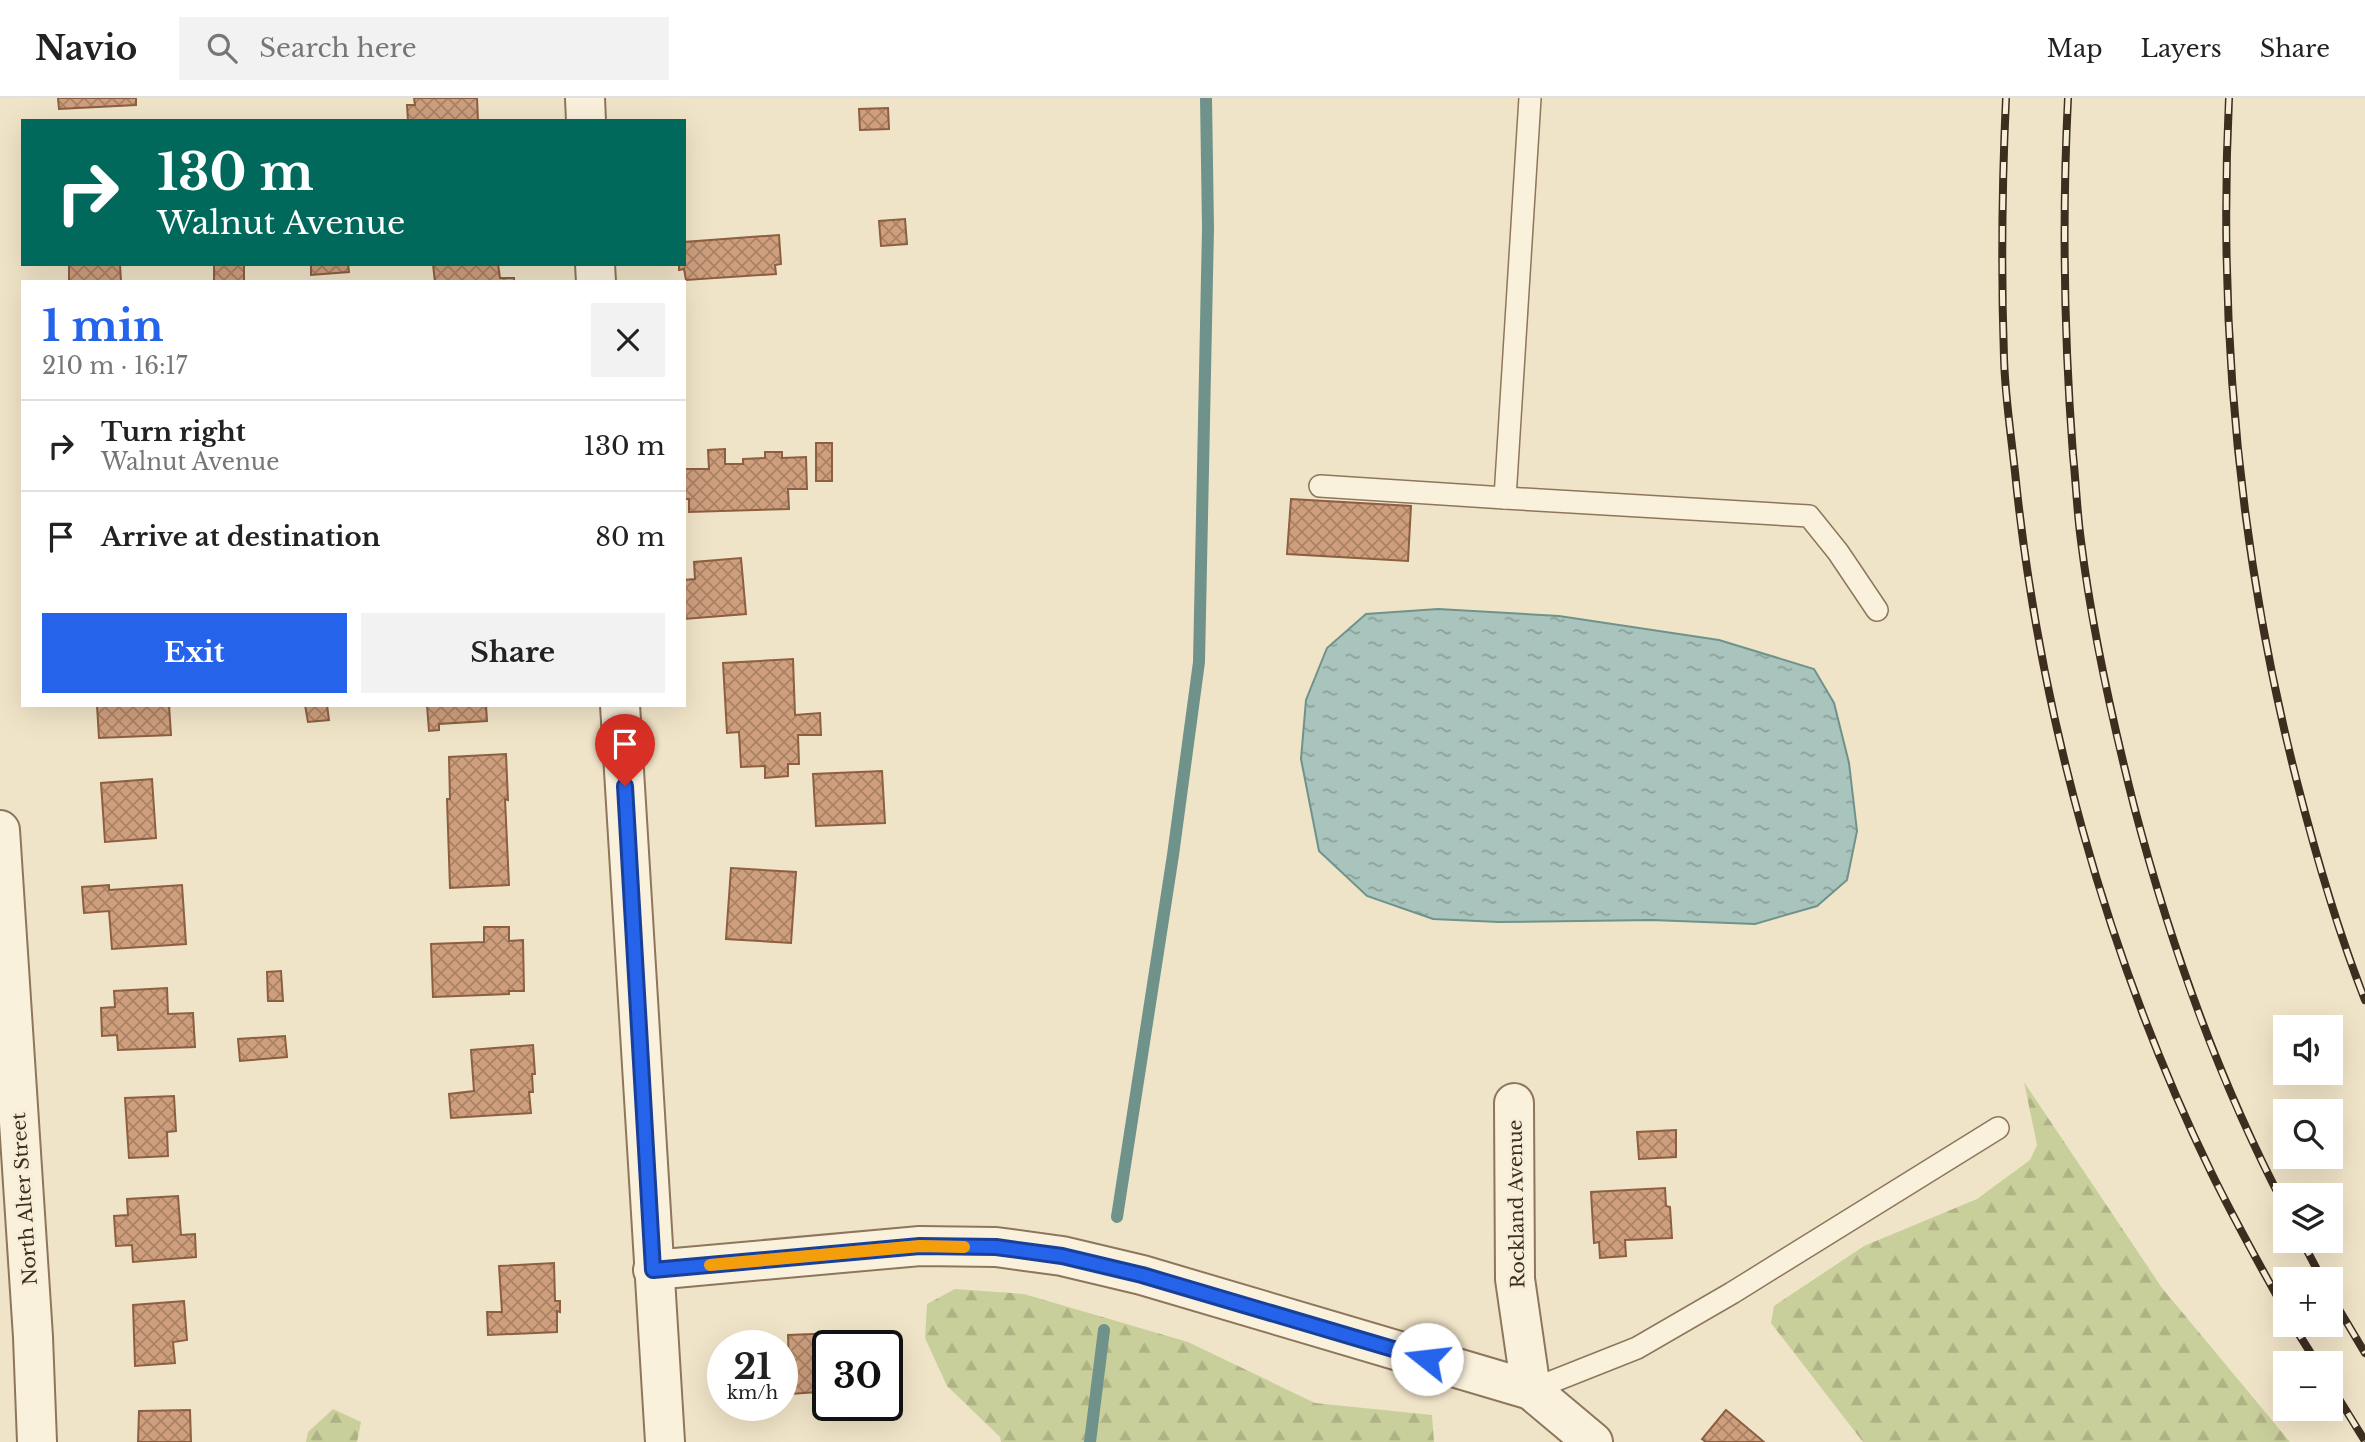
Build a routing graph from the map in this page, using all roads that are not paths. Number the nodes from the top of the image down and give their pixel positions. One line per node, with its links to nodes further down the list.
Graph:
1 (585, 98): 3 (street)
2 (1530, 98): 5 (lane)
3 (586, 119)
4 (1320, 486): 5 (lane)
5 (1505, 498): 6 (lane)
6 (1877, 610)
7 (620, 707): 11 (street)
8 (0, 830): 13 (street, North Alter Street)
9 (1514, 1103): 12 (street, Rockland Avenue)
10 (1998, 1128): 12 (lane)
11 (653, 1270): 12 (street); 14 (street)
12 (1531, 1390): 15 (street)
13 (37, 1442)
14 (665, 1442)
15 (1593, 1442)

